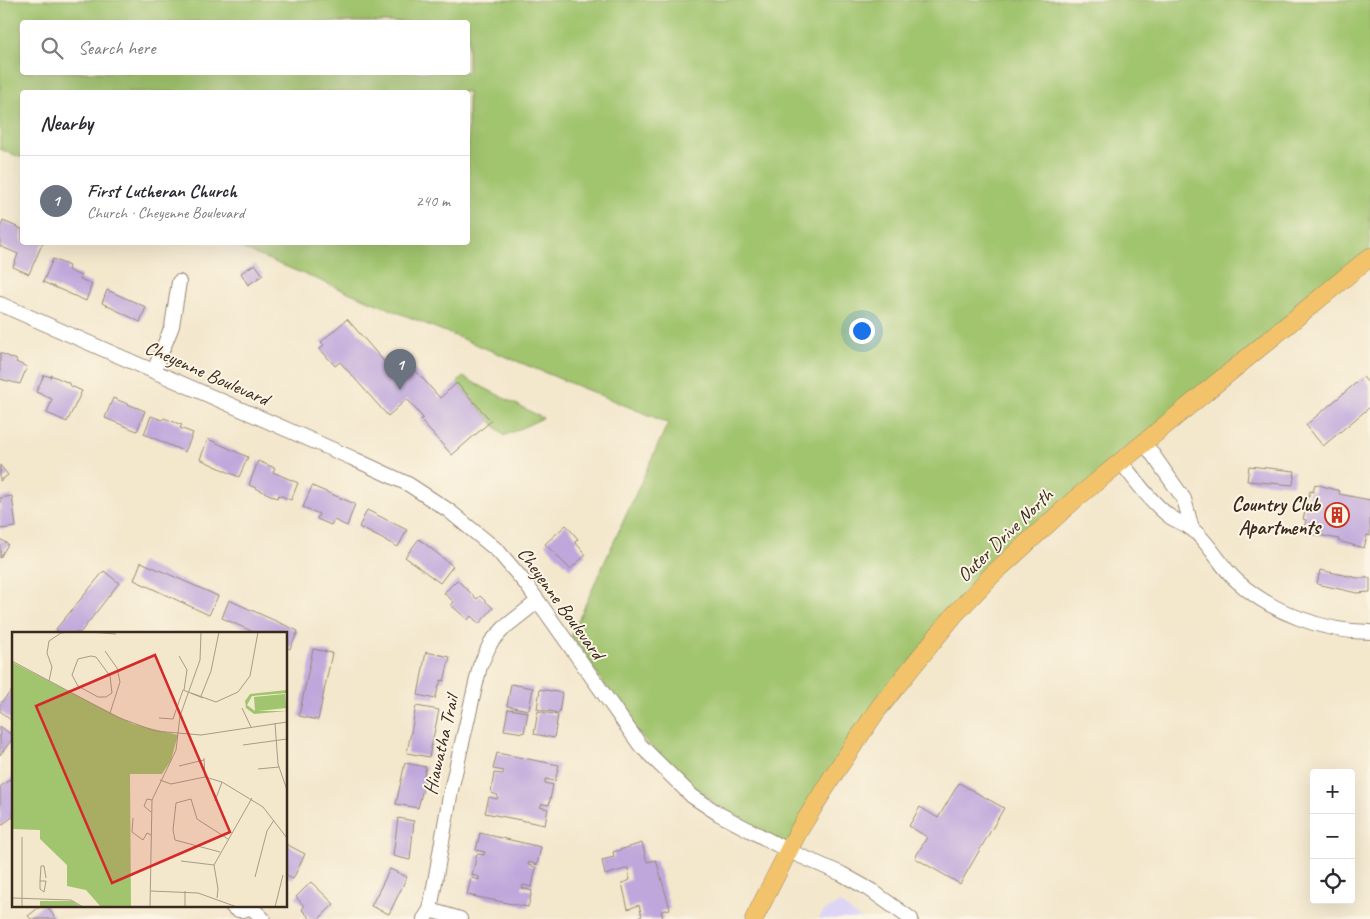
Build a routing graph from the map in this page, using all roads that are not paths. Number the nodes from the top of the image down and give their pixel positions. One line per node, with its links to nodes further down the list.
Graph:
1 (1370, 257): 5 (main road, Outer Drive North)
2 (179, 282): 4 (street)
3 (0, 304): 4 (street, Cheyenne Boulevard)
4 (154, 371): 8 (street, Cheyenne Boulevard)
5 (1144, 442): 6 (main road, Outer Drive North); 7 (street)
6 (1121, 462): 7 (street); 10 (main road, Outer Drive North)
7 (1192, 529): 9 (street)
8 (538, 601): 10 (street, Cheyenne Boulevard); 13 (street, Hiawatha Trail)
9 (1370, 632)
10 (789, 851): 16 (main road, Outer Drive North); 17 (street, Cheyenne Boulevard)
11 (232, 906): 12 (street)
12 (251, 906): 14 (street)
13 (427, 914): 15 (street)
14 (263, 919)
15 (460, 919)
16 (754, 919)
17 (911, 919)

